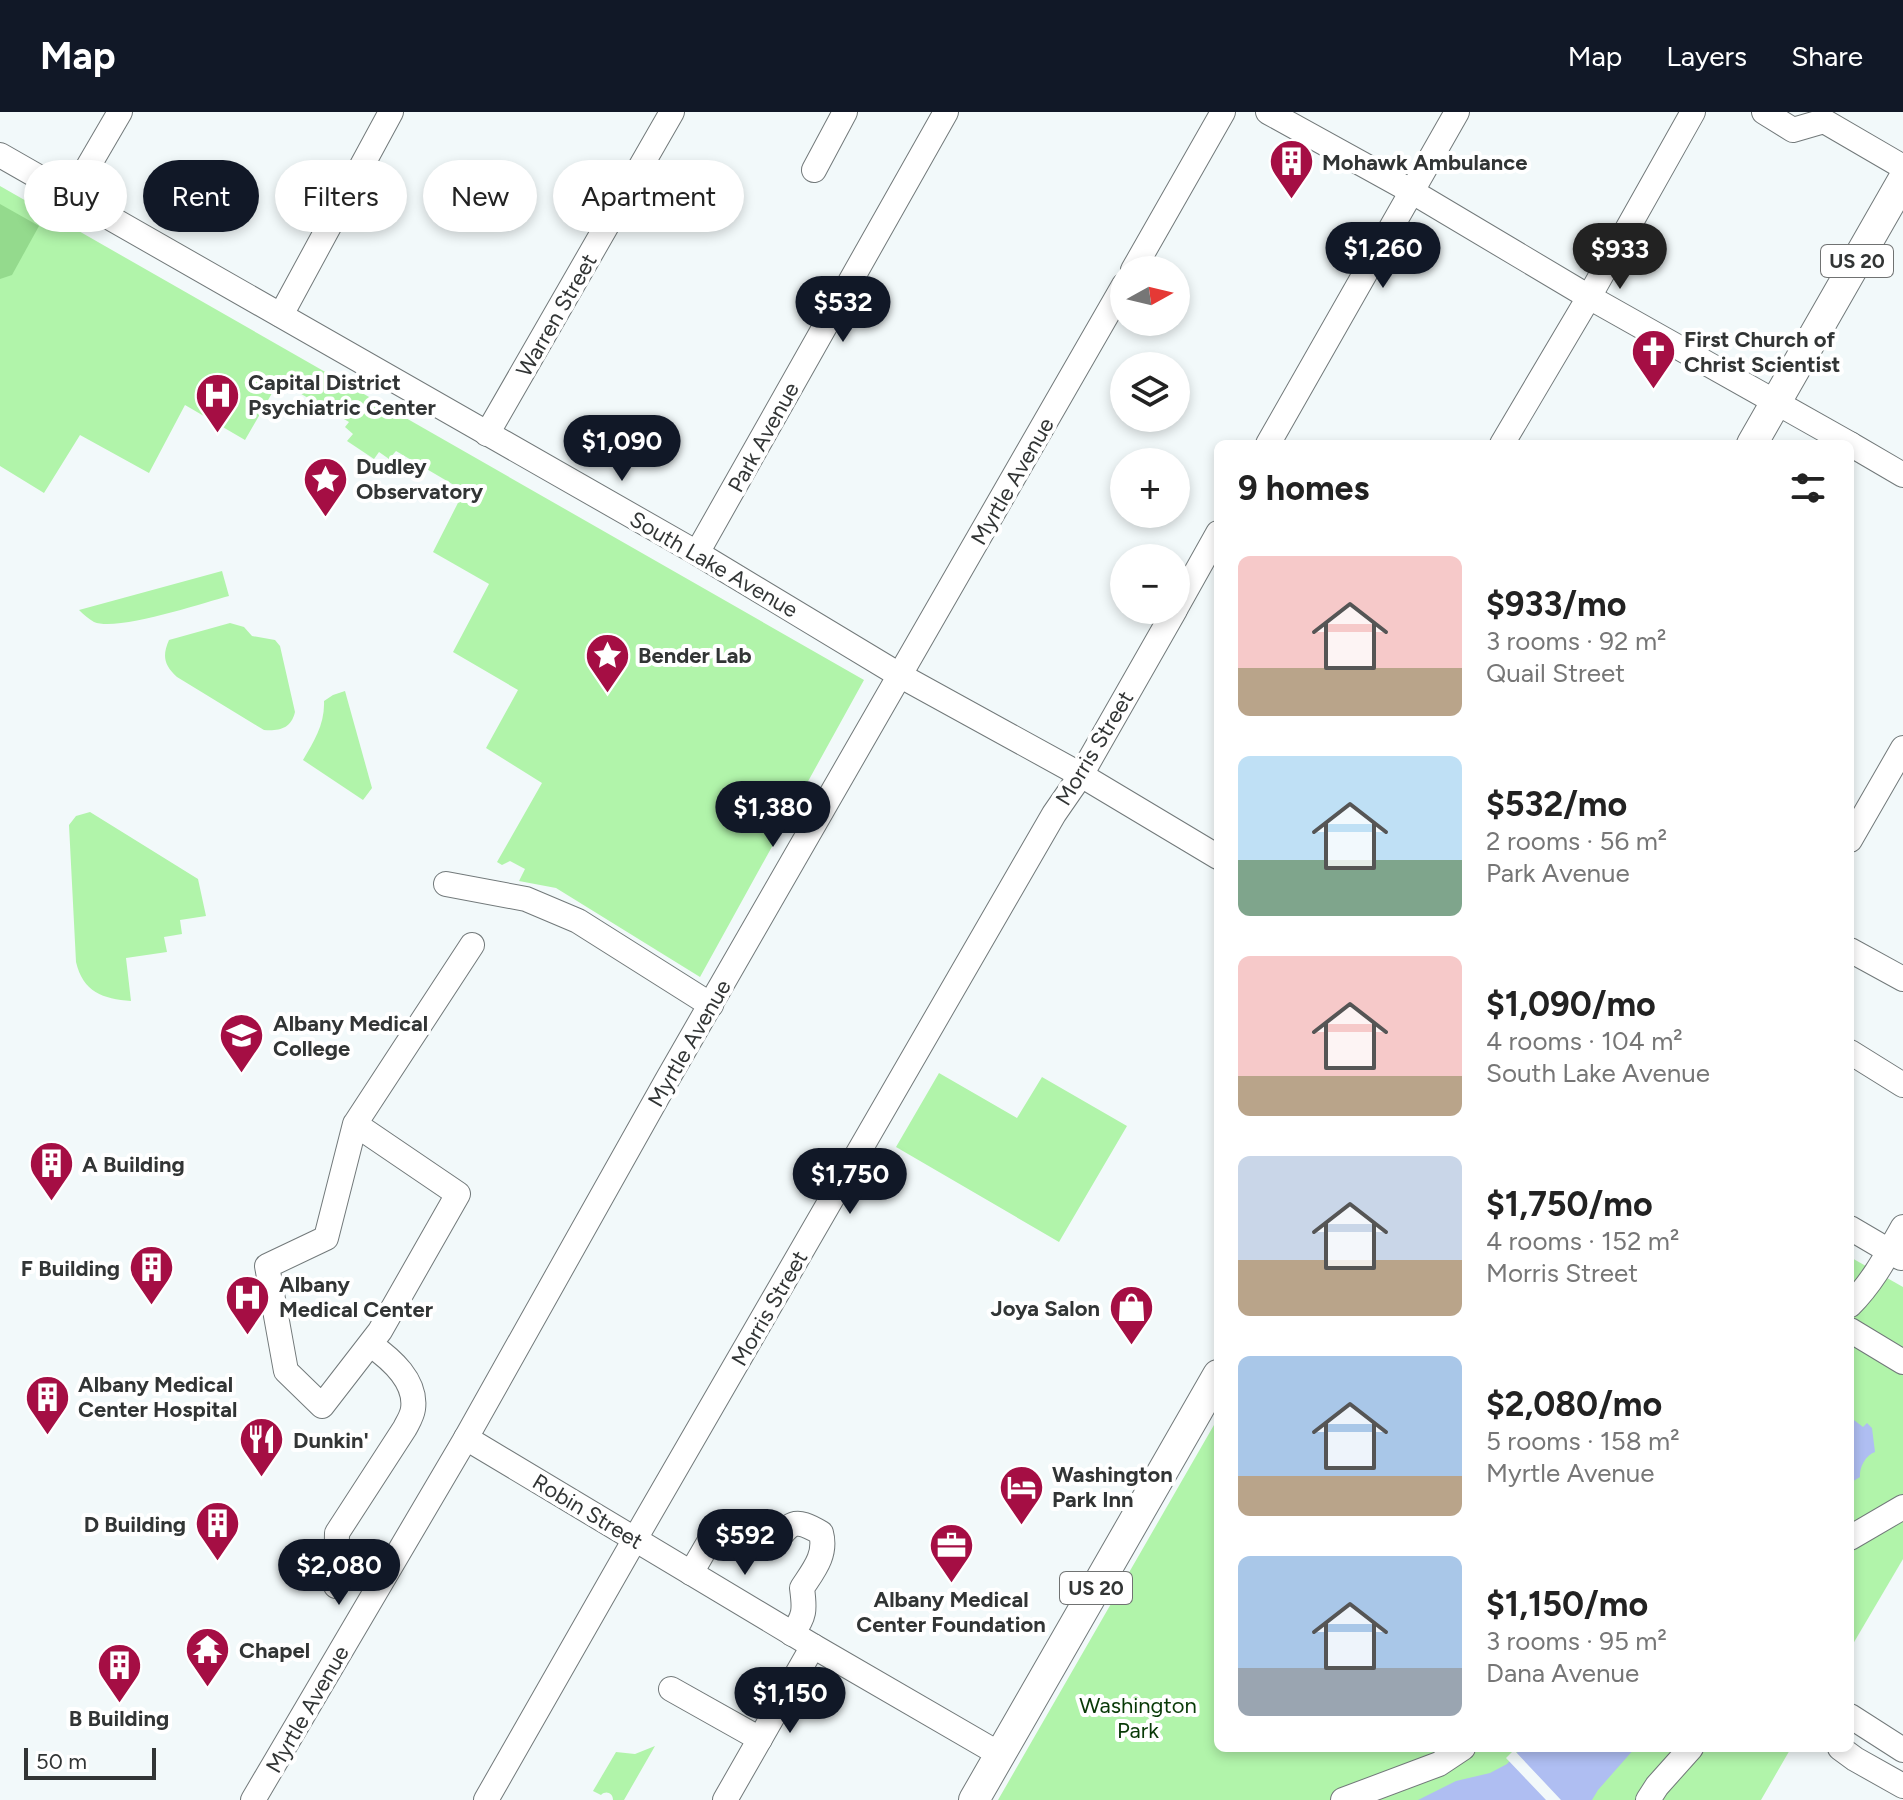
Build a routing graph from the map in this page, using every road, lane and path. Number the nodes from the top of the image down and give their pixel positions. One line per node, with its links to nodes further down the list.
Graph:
1 (120, 112): 12 (street)
2 (391, 112): 22 (street)
3 (672, 112): 24 (street, Warren Street)
4 (845, 112): 15 (street)
5 (946, 112): 32 (street, Park Avenue)
6 (1223, 112): 19 (street)
7 (1268, 112): 17 (street)
8 (1457, 112): 17 (street)
9 (1693, 112): 20 (street)
10 (1764, 112): 13 (street)
11 (0, 155): 14 (street, South Lake Avenue)
12 (92, 160)
13 (1903, 167)
14 (24, 169)
15 (814, 170)
16 (1903, 180): 23 (main road, US 20)
17 (1411, 191): 20 (street); 25 (street)
18 (127, 228): 22 (street, South Lake Avenue)
19 (1141, 256)
20 (1589, 297): 23 (street); 26 (street)
21 (1110, 310): 35 (street, Myrtle Avenue)
22 (281, 315): 24 (street, South Lake Avenue)
23 (1776, 402): 27 (main road, US 20); 28 (street)
24 (487, 434): 32 (street, South Lake Avenue)
25 (1270, 440)
26 (1504, 440)
27 (1754, 440)
28 (1843, 440)
29 (1854, 446): 30 (street)
30 (1903, 475)
31 (1214, 540): 33 (street, Morris Street)
32 (697, 553): 35 (street, South Lake Avenue)
33 (1190, 582)
34 (1167, 624): 37 (street, Morris Street)
35 (901, 676): 37 (street, South Lake Avenue); 44 (street, Myrtle Avenue)
36 (1903, 748): 38 (street)
37 (1081, 775): 39 (street, South Lake Avenue); 59 (street, Morris Street)
38 (1854, 833)
39 (1214, 855)
40 (446, 884): 44 (street)
41 (472, 945): 47 (street)
42 (1854, 952): 43 (street)
43 (1903, 979)
44 (711, 1005): 56 (street, Myrtle Avenue)
45 (1854, 1054): 46 (street)
46 (1903, 1085)
47 (355, 1124): 53 (street); 53 (street)
48 (1903, 1227): 50 (street)
49 (1854, 1230): 50 (street)
50 (1896, 1255): 51 (street)
51 (1854, 1301)
52 (1854, 1332): 54 (street)
53 (371, 1345): 61 (street)
54 (1903, 1362)
55 (1214, 1382): 72 (main road, US 20)
56 (466, 1438): 59 (street, Robin Street); 74 (street, Myrtle Avenue)
57 (1903, 1507): 58 (street)
58 (1854, 1536)
59 (635, 1539): 60 (street, Robin Street); 75 (street, Morris Street)
60 (691, 1573): 62 (street, Robin Street); 62 (street)
61 (336, 1586)
62 (803, 1640): 66 (street); 72 (street, Robin Street)
63 (671, 1689): 66 (street)
64 (1854, 1719): 65 (street)
65 (1870, 1730): 67 (street); 68 (street)
66 (760, 1739): 76 (street)
67 (1854, 1747)
68 (1903, 1750)
69 (1457, 1752): 78 (street)
70 (1687, 1752): 79 (street)
71 (1847, 1754): 73 (street)
72 (1001, 1755): 77 (main road, US 20)
73 (1903, 1786)
74 (253, 1800)
75 (486, 1800)
76 (725, 1800)
77 (974, 1800)
78 (1343, 1800)
79 (1648, 1800)

